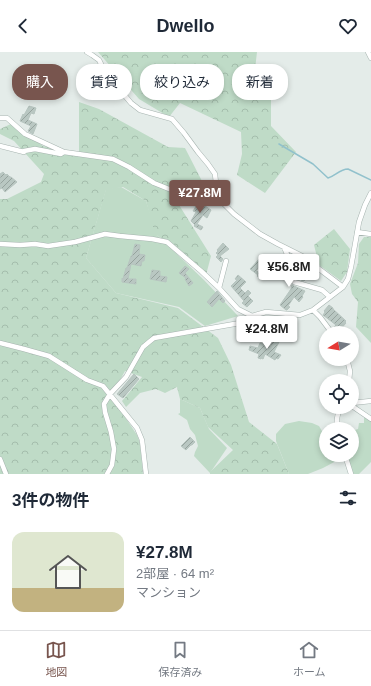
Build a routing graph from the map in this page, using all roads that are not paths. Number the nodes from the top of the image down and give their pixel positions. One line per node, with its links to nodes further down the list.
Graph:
1 (87, 52): 8 (street)
2 (368, 52): 3 (street)
3 (371, 58)
4 (0, 118): 6 (street)
5 (0, 146): 6 (street)
6 (64, 152): 8 (street)
7 (371, 193): 9 (street)
8 (214, 194): 12 (street)
9 (357, 232): 10 (street); 14 (street)
10 (371, 234)
11 (0, 244): 15 (street)
12 (284, 247): 14 (street); 16 (street)
13 (226, 261): 15 (street)
14 (343, 287): 16 (street)
15 (219, 288): 18 (street)
16 (330, 297): 17 (street)
17 (313, 310): 18 (street); 19 (street)
18 (252, 316): 21 (street)
19 (327, 326)
20 (0, 343): 21 (street)
21 (110, 394): 29 (street); 30 (street)
22 (371, 401): 23 (street)
23 (359, 403)
24 (359, 410): 25 (street)
25 (371, 419)
26 (0, 459): 28 (street)
27 (347, 462): 31 (street)
28 (6, 474)
29 (107, 474)
30 (146, 474)
31 (351, 474)

